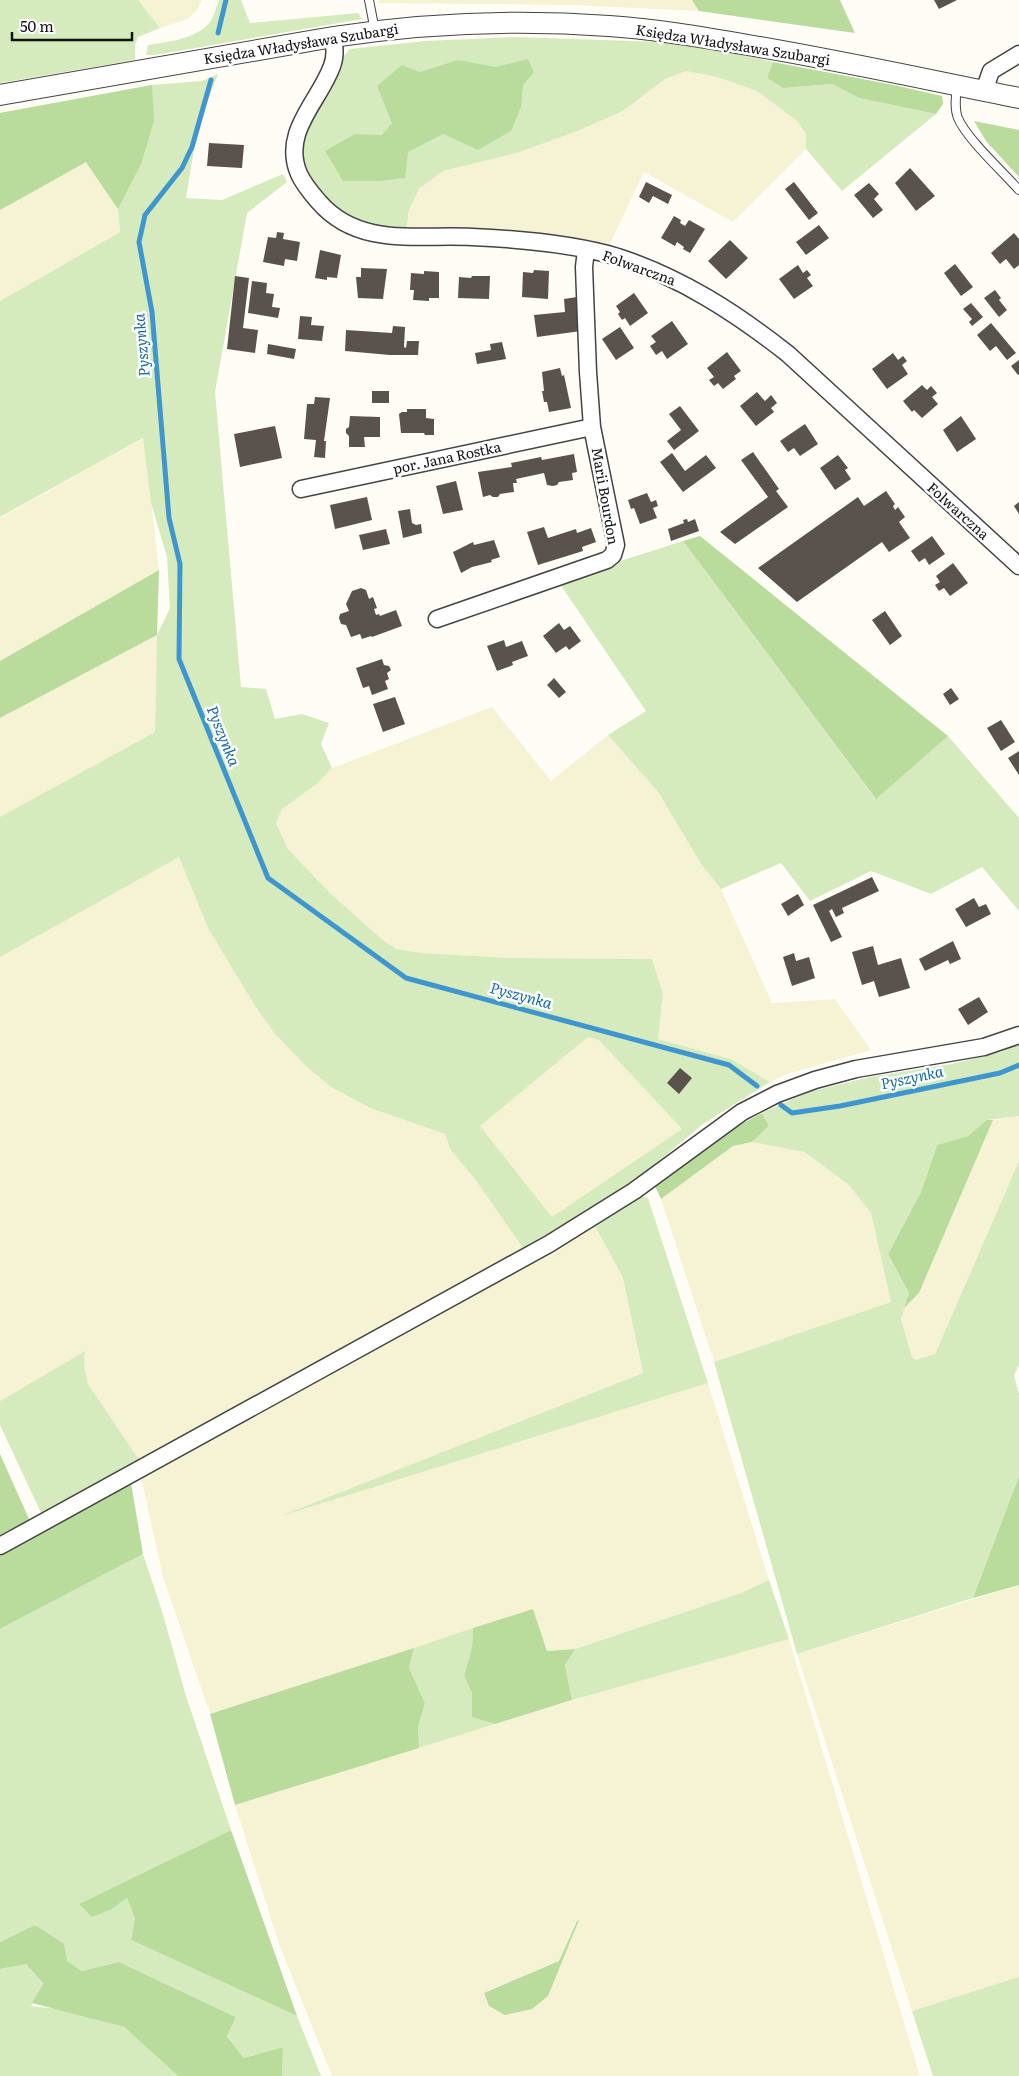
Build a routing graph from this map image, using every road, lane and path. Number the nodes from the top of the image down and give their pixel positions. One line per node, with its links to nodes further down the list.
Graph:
1 (369, 0): 2 (lane)
2 (375, 30): 3 (street, Księdza Władysława Szubargi); 5 (street, Księdza Władysława Szubargi)
3 (333, 36): 7 (street, Księdza Władysława Szubargi); 10 (street, Folwarczna)
4 (1019, 54): 6 (street)
5 (957, 86): 6 (street, Księdza Władysława Szubargi); 9 (lane)
6 (984, 92): 8 (street, Księdza Władysława Szubargi)
7 (0, 95)
8 (1019, 98)
9 (1019, 190)
10 (586, 250): 11 (street, Marii Bourdon); 13 (street, Folwarczna)
11 (592, 427): 12 (street, por. Jana Rostka); 14 (street, Marii Bourdon)
12 (301, 489)
13 (1019, 566)
14 (437, 619)
15 (1019, 1035): 16 (street)
16 (0, 1546)

